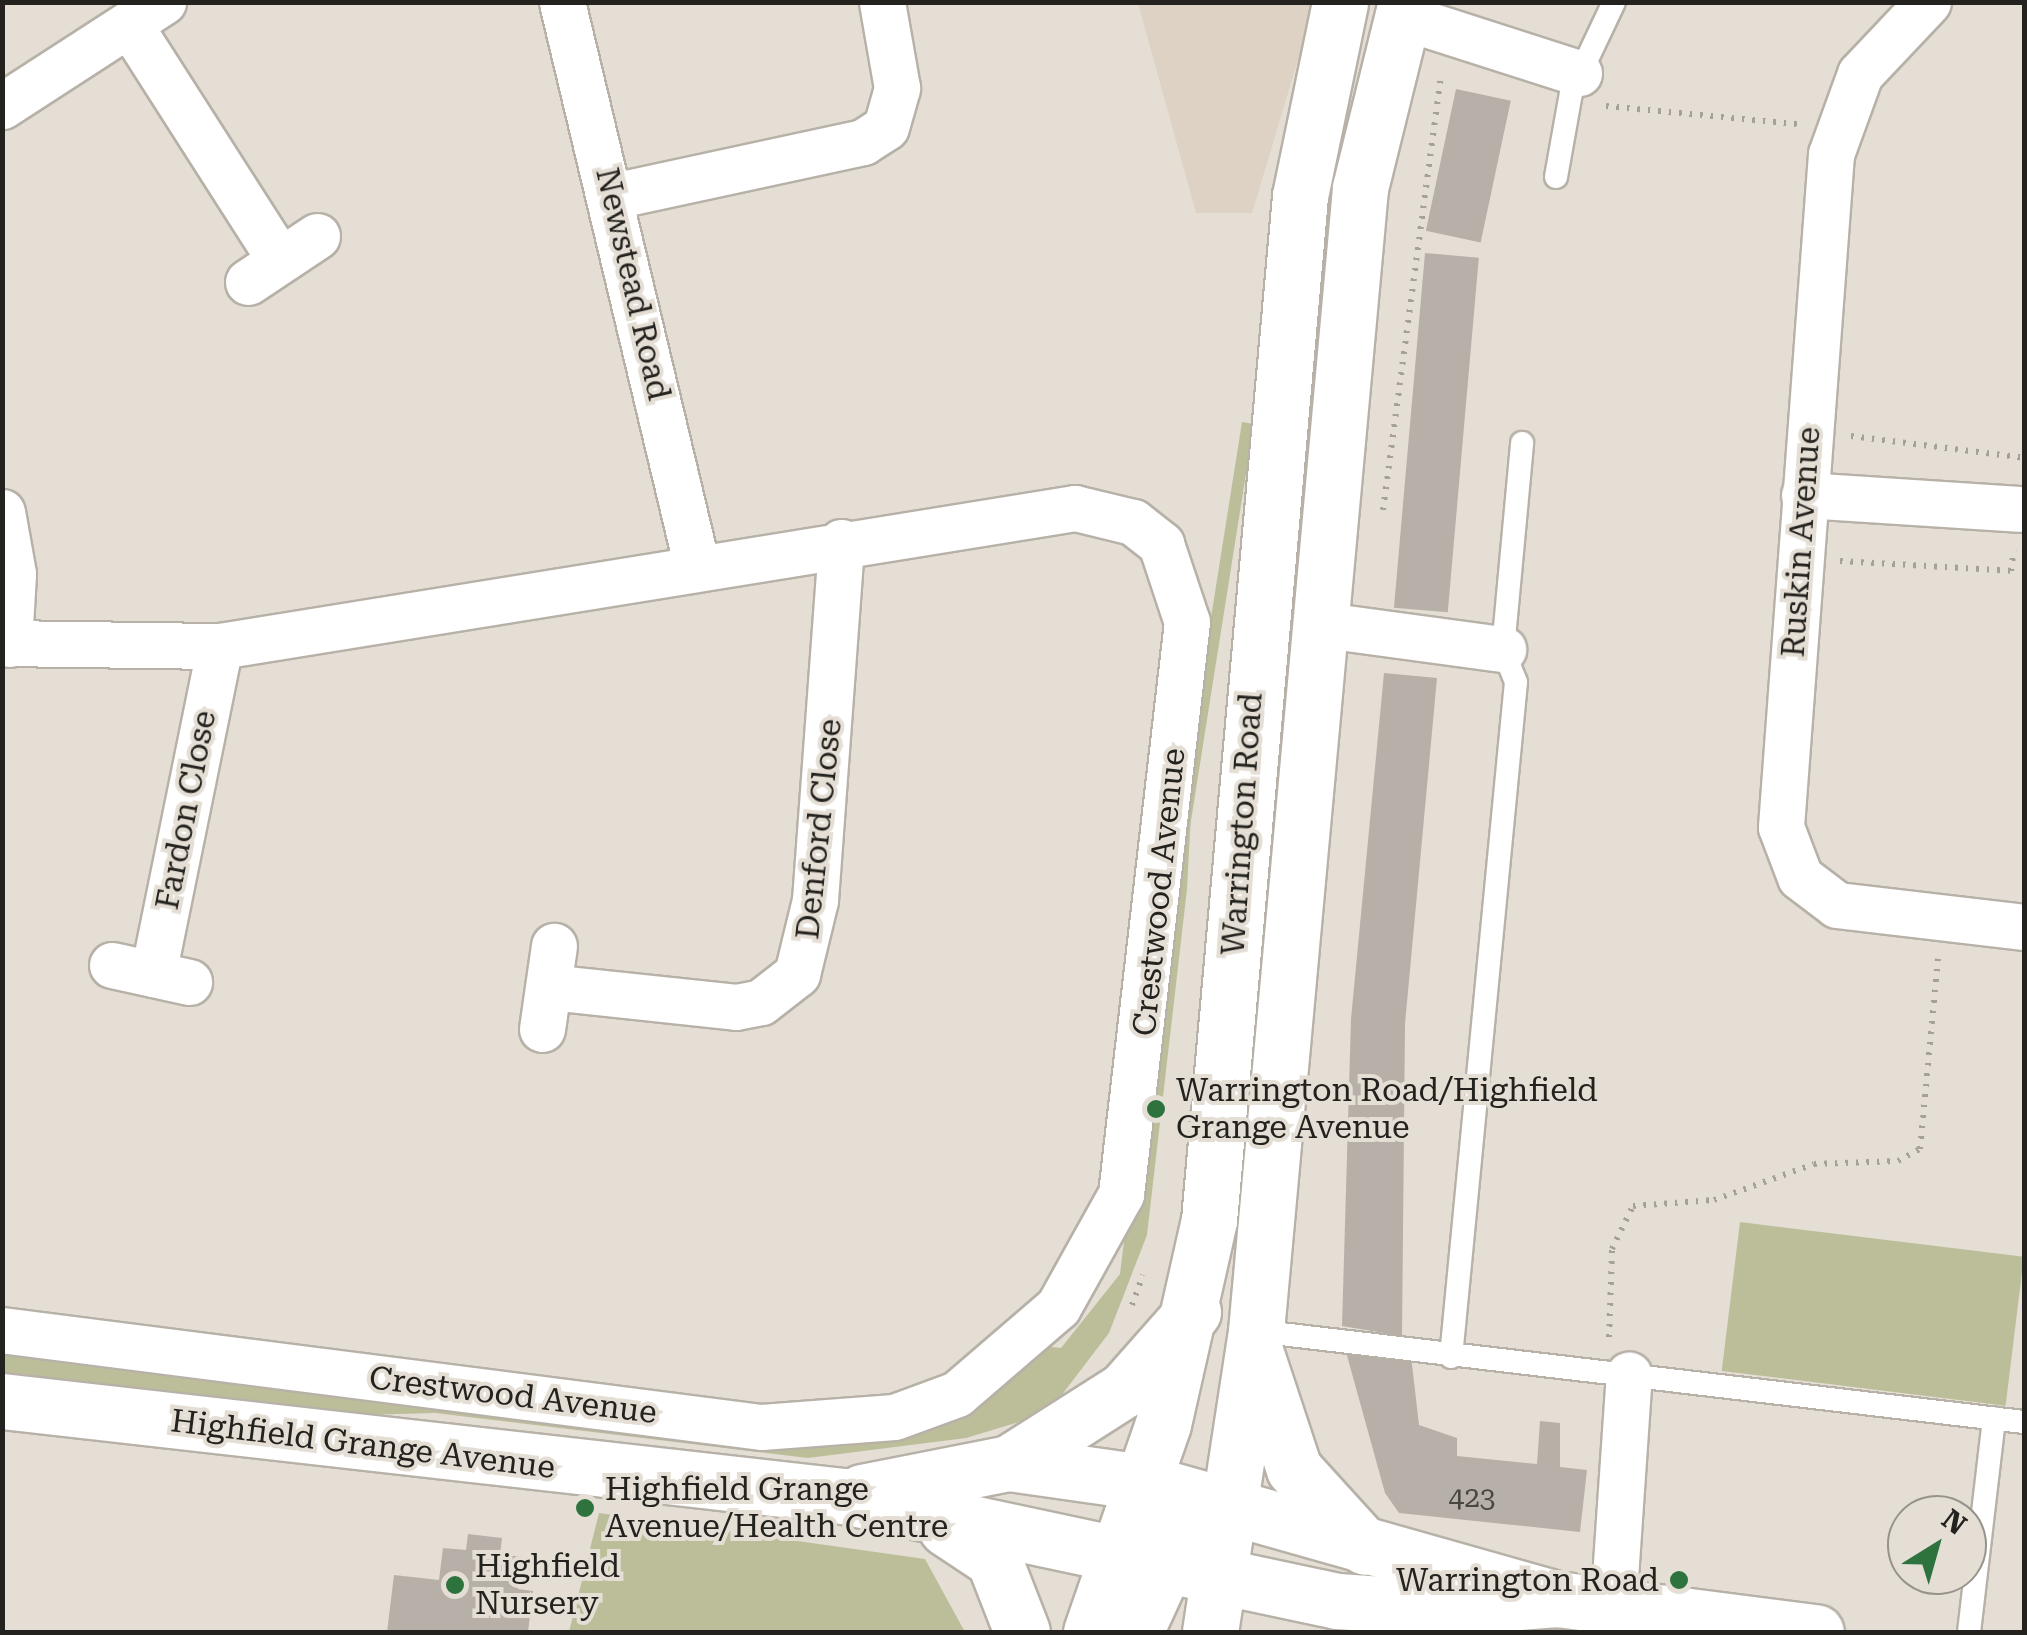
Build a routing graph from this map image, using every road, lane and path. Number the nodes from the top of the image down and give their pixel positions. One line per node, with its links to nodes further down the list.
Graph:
1 (562, 2): 12 (street, Newstead Road)
2 (882, 2): 12 (street)
3 (1340, 2): 32 (main road, Warrington Road)
4 (1614, 2): 8 (lane)
5 (1928, 2): 10 (street, Ruskin Avenue)
6 (1403, 9): 8 (street); 23 (main road, Warrington Road)
7 (146, 14): 9 (street); 13 (street)
8 (1574, 88): 10 (path); 11 (lane)
9 (2, 106)
10 (1837, 128): 14 (street, Ruskin Avenue)
11 (1556, 177)
12 (613, 196): 22 (street, Newstead Road)
13 (282, 259)
14 (1810, 430): 16 (path); 17 (street, Ruskin Avenue)
15 (1522, 443): 26 (lane)
16 (2024, 458)
17 (1804, 495): 18 (street); 21 (street, Ruskin Avenue)
18 (2020, 509): 21 (path)
19 (2, 512): 24 (street)
20 (842, 542): 22 (street, Crestwood Avenue); 30 (street, Denford Close); 34 (street, Crestwood Avenue)
21 (1800, 559): 27 (street, Ruskin Avenue)
22 (697, 567): 25 (street, Crestwood Avenue)
23 (1317, 624): 26 (street); 35 (main road, Warrington Road)
24 (6, 644): 25 (street, Crestwood Avenue)
25 (220, 646): 29 (street, Fardon Close)
26 (1502, 649): 36 (lane)
27 (1942, 920): 28 (street, Ruskin Avenue); 37 (path)
28 (2024, 928)
29 (151, 974)
30 (549, 987)
31 (1148, 1259): 33 (path)
32 (1193, 1312): 41 (main road); 42 (main road, Warrington Road)
33 (1124, 1324)
34 (2, 1330)
35 (1255, 1339): 36 (lane); 44 (main road, Warrington Road); 46 (main road)
36 (1451, 1357): 37 (lane)
37 (1618, 1374): 39 (lane); 50 (street)
38 (2, 1401): 43 (main road, Highfield Grange Avenue)
39 (1994, 1418): 40 (lane); 57 (lane)
40 (2024, 1422)
41 (1008, 1463): 42 (main road, Highfield Grange Avenue); 43 (main road, Highfield Grange Avenue)
42 (1143, 1482): 44 (main road, Highfield Grange Avenue); 47 (main road, Warrington Road)
43 (844, 1496): 45 (main road, Highfield Grange Avenue)
44 (1230, 1508): 46 (main road, Highfield Grange Avenue); 47 (main road); 48 (main road, Warrington Road)
45 (924, 1514): 47 (main road, Highfield Grange Avenue); 51 (main road)
46 (1375, 1555): 49 (main road, Highfield Grange Avenue)
47 (1136, 1562): 48 (main road, Highfield Grange Avenue); 52 (main road, Warrington Road); 53 (main road)
48 (1220, 1580): 49 (main road, Highfield Grange Avenue); 54 (main road, Warrington Road)
49 (1556, 1599): 50 (main road); 55 (main road)
50 (1613, 1607): 56 (main road)
51 (1022, 1632)
52 (1090, 1632)
53 (1135, 1632)
54 (1210, 1632)
55 (1444, 1632)
56 (1816, 1632)
57 (1969, 1632)

